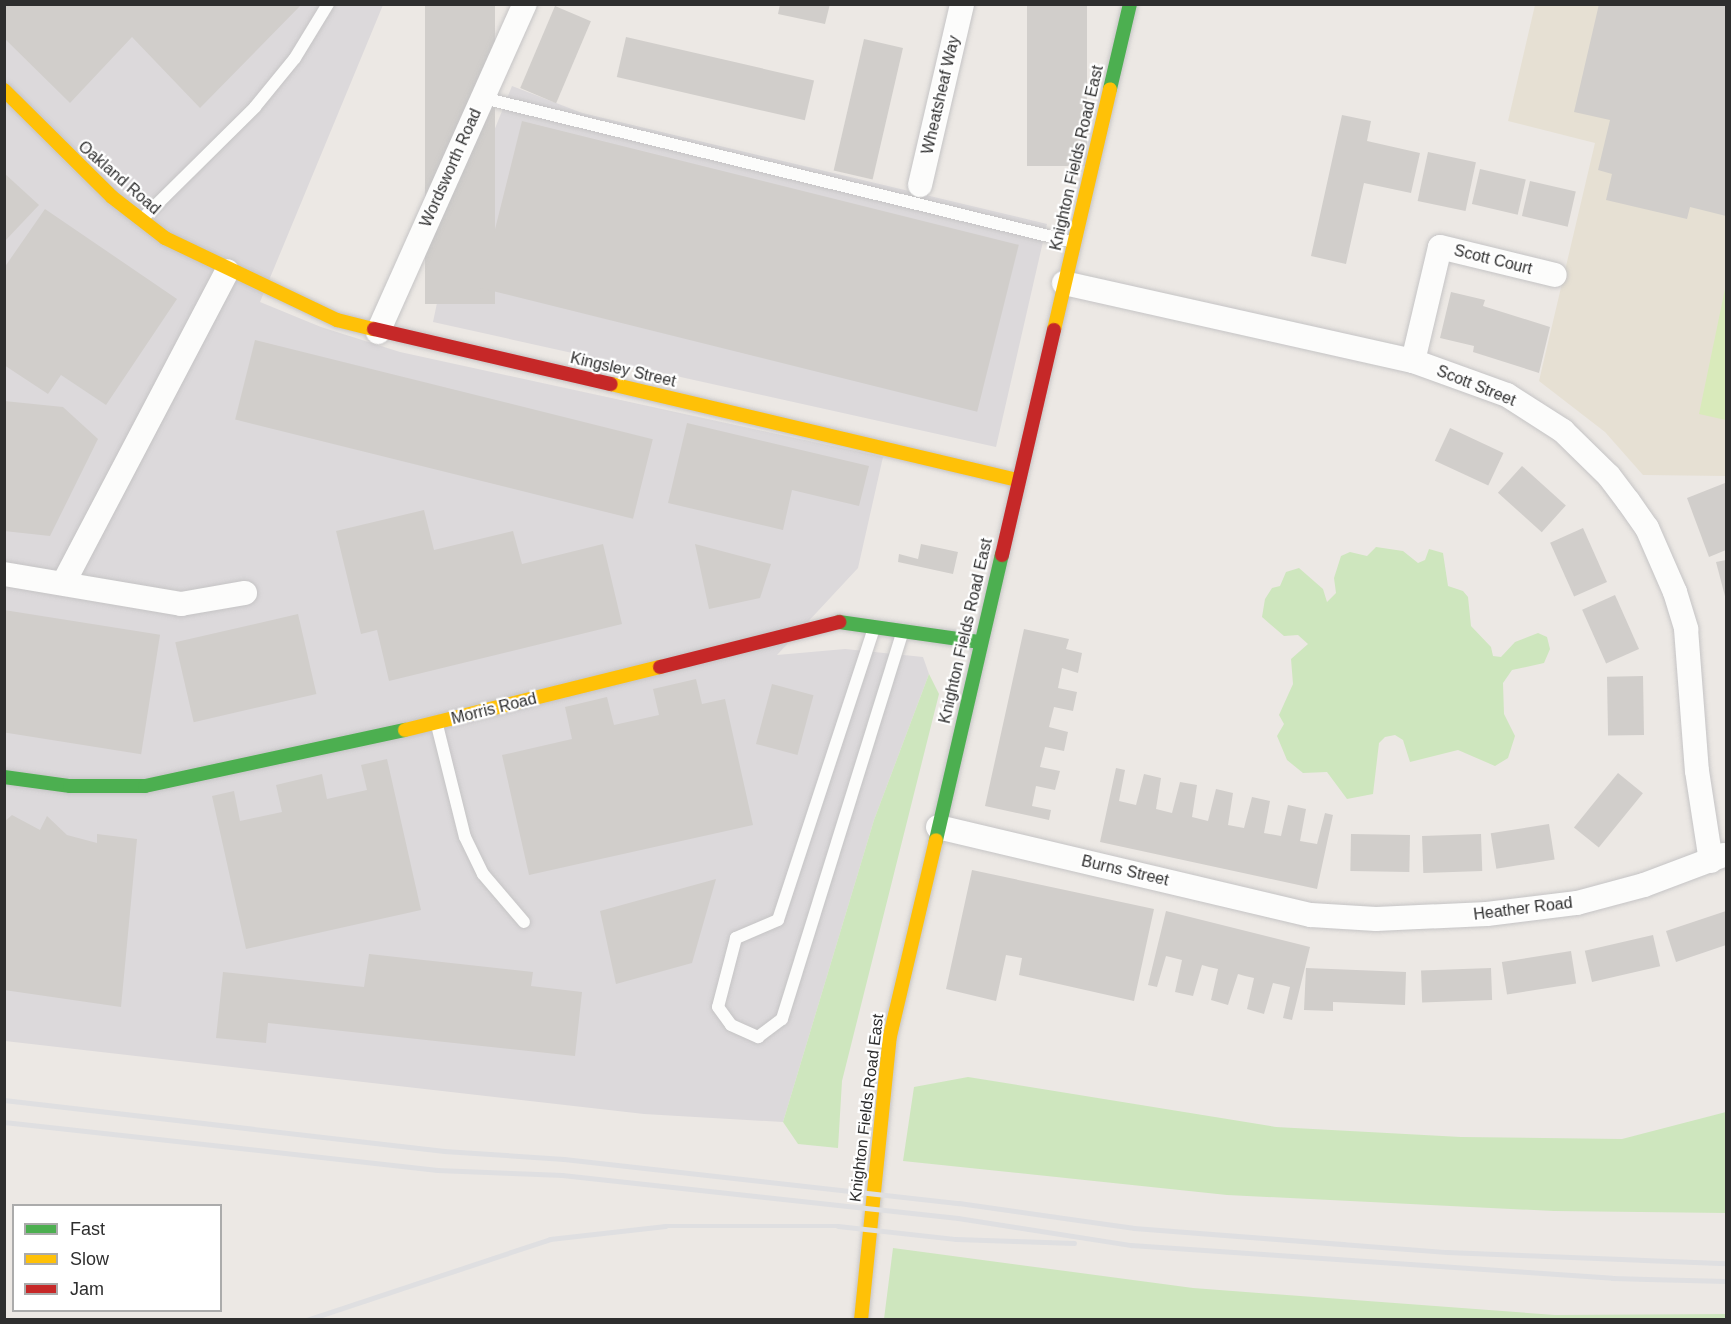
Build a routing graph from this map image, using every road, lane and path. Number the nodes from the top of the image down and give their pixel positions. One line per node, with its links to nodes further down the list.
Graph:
1 (328, 4): 8 (lane)
2 (525, 4): 6 (street, Wordsworth Road)
3 (962, 4): 7 (street, Wheatsheaf Way)
4 (1130, 4): 9 (street, Knighton Fields Road East)
5 (4, 90): 8 (street, Oakland Road)
6 (483, 98): 9 (lane); 13 (street, Wordsworth Road)
7 (920, 185)
8 (141, 220): 10 (street, Oakland Road)
9 (1074, 242): 12 (street, Knighton Fields Road East)
10 (227, 271): 13 (street, Kingsley Street); 17 (street)
11 (1555, 275): 14 (street, Scott Court)
12 (1064, 283): 14 (street, Scott Street); 15 (street, Knighton Fields Road East)
13 (378, 332): 15 (street, Kingsley Street)
14 (1413, 361): 25 (street, Scott Street)
15 (1017, 480): 21 (street, Knighton Fields Road East)
16 (4, 574): 17 (street)
17 (64, 582): 18 (street)
18 (245, 593)
19 (874, 628): 20 (street, Morris Road); 20 (lane); 22 (street, Morris Road)
20 (903, 630): 21 (street, Morris Road)
21 (980, 642): 24 (street, Knighton Fields Road East)
22 (437, 723): 23 (street, Morris Road); 27 (lane)
23 (4, 777)
24 (938, 827): 26 (street, Burns Street); 28 (street, Knighton Fields Road East)
25 (1719, 857): 26 (street, Heather Road)
26 (1311, 915)
27 (524, 922)
28 (861, 1320)

